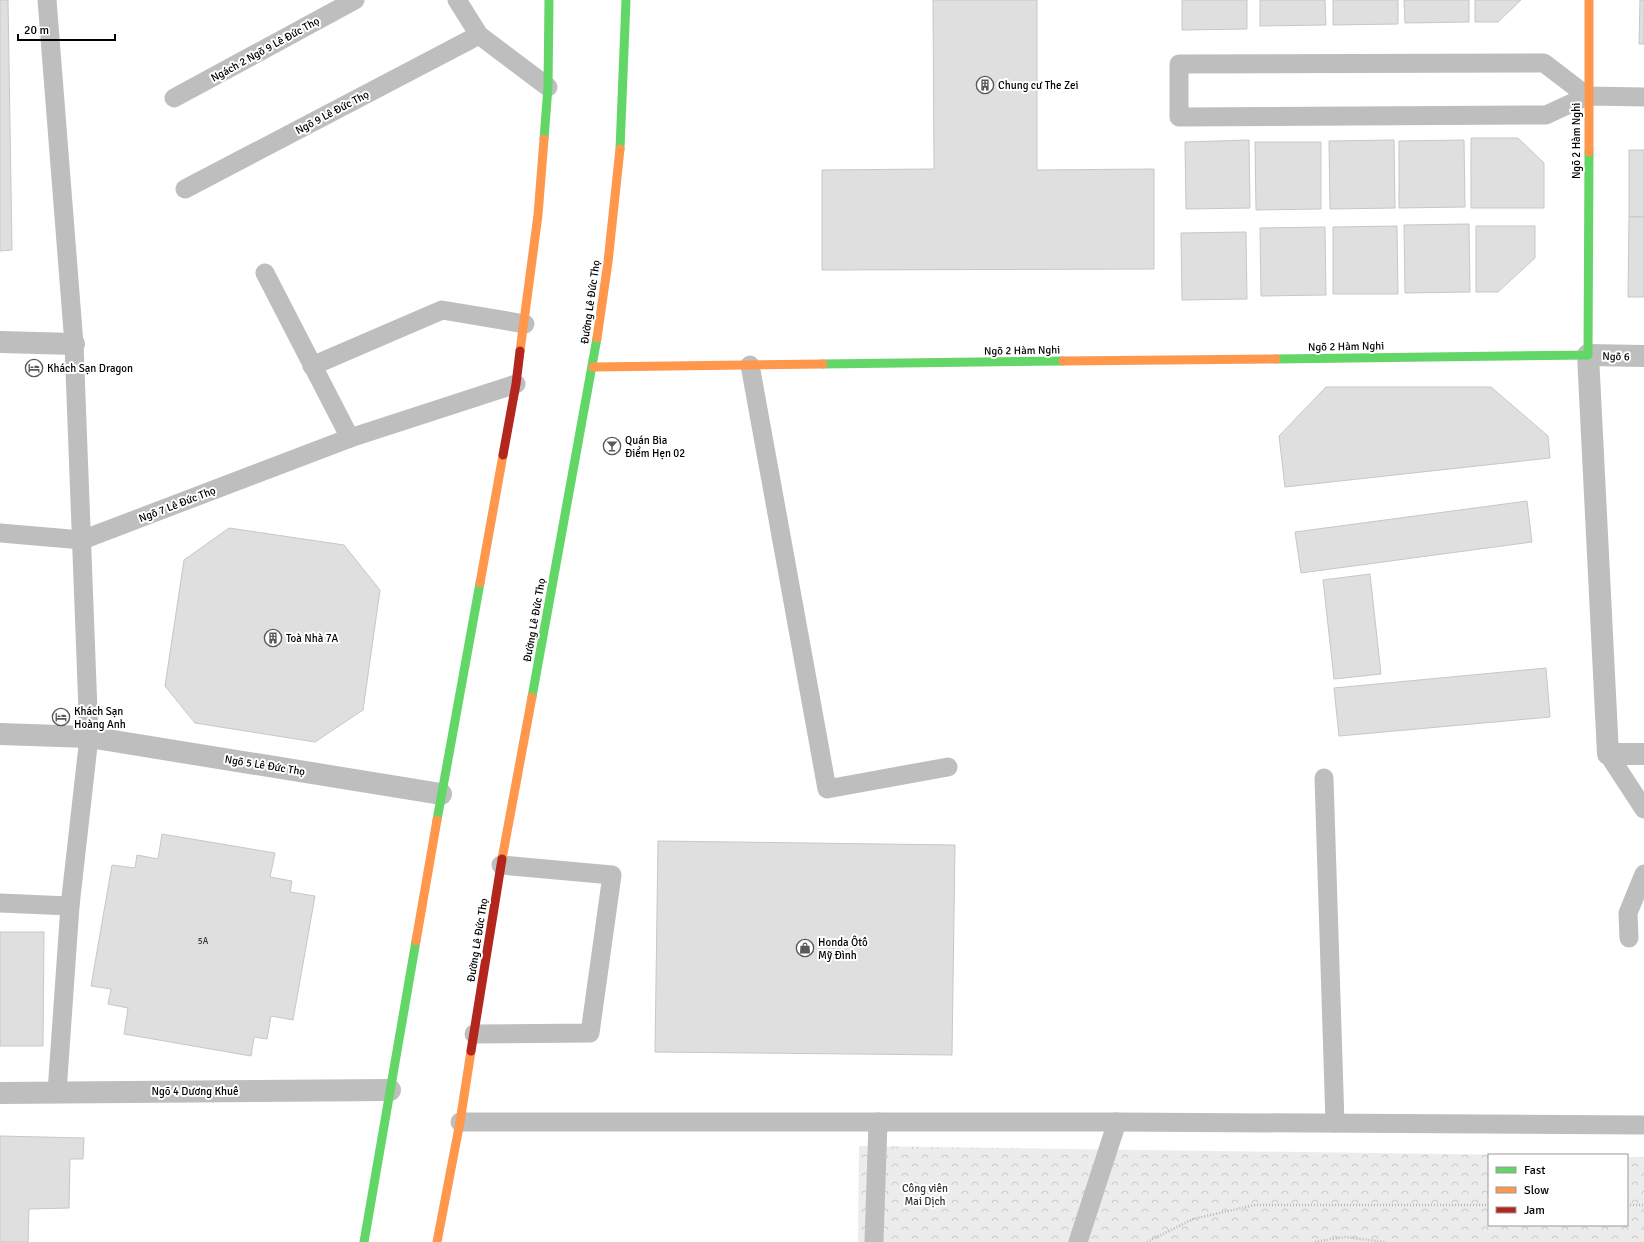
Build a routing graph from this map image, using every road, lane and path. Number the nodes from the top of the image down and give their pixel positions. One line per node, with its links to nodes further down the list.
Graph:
1 (47, 0): 16 (lane)
2 (355, 0): 11 (lane, Ngách 2 Ngõ 9 Lê Đức Thọ)
3 (457, 0): 7 (lane)
4 (549, 0): 8 (main road)
5 (626, 0): 21 (main road, Đường Lê Đức Thọ)
6 (1589, 0): 9 (main road, Ngõ 2 Hàm Nghi)
7 (478, 35): 8 (lane); 12 (lane, Ngõ 9 Lê Đức Thọ)
8 (548, 87): 14 (main road)
9 (1588, 96): 9 (lane); 10 (lane); 17 (main road, Ngõ 2 Hàm Nghi)
10 (1644, 97)
11 (174, 98)
12 (185, 189)
13 (265, 273): 20 (lane)
14 (525, 324): 20 (lane); 22 (main road)
15 (0, 342): 16 (street)
16 (74, 344): 25 (lane)
17 (1588, 355): 18 (street, Ngõ 6); 19 (main road, Ngõ 2 Hàm Nghi); 28 (street)
18 (1644, 356)
19 (750, 365): 21 (main road, Ngõ 2 Hàm Nghi); 30 (lane)
20 (312, 366): 23 (lane)
21 (592, 367): 34 (main road, Đường Lê Đức Thọ)
22 (516, 384): 23 (lane, Ngõ 7 Lê Đức Thọ); 32 (main road)
23 (350, 438): 25 (lane, Ngõ 7 Lê Đức Thọ)
24 (0, 533): 25 (lane, Ngõ 7 Lê Đức Thọ)
25 (82, 540): 27 (lane)
26 (0, 734): 27 (street, Ngõ 5 Lê Đức Thọ)
27 (89, 738): 32 (street, Ngõ 5 Lê Đức Thọ); 37 (lane)
28 (1608, 754): 29 (street); 33 (lane)
29 (1644, 754)
30 (948, 767)
31 (1324, 778): 46 (lane)
32 (441, 794): 40 (main road)
33 (1644, 809)
34 (501, 865): 39 (main road, Đường Lê Đức Thọ); 39 (lane)
35 (1644, 874): 38 (lane)
36 (0, 903): 37 (lane)
37 (70, 906): 41 (lane)
38 (1629, 938)
39 (474, 1034): 43 (main road, Đường Lê Đức Thọ)
40 (390, 1090): 41 (street, Ngõ 4 Dương Khuê); 51 (main road)
41 (57, 1092): 42 (street, Ngõ 4 Dương Khuê)
42 (0, 1093)
43 (460, 1122): 44 (lane); 52 (main road, Đường Lê Đức Thọ)
44 (878, 1122): 45 (lane); 53 (lane)
45 (1117, 1122): 46 (lane); 54 (lane)
46 (1335, 1123): 47 (lane)
47 (1644, 1125)
48 (1488, 1205): 55 (path)
49 (1628, 1205): 50 (path)
50 (1644, 1205)
51 (364, 1242)
52 (437, 1242)
53 (874, 1242)
54 (1078, 1242)
55 (1147, 1242)
56 (1315, 1242): 57 (path)
57 (1386, 1242)

